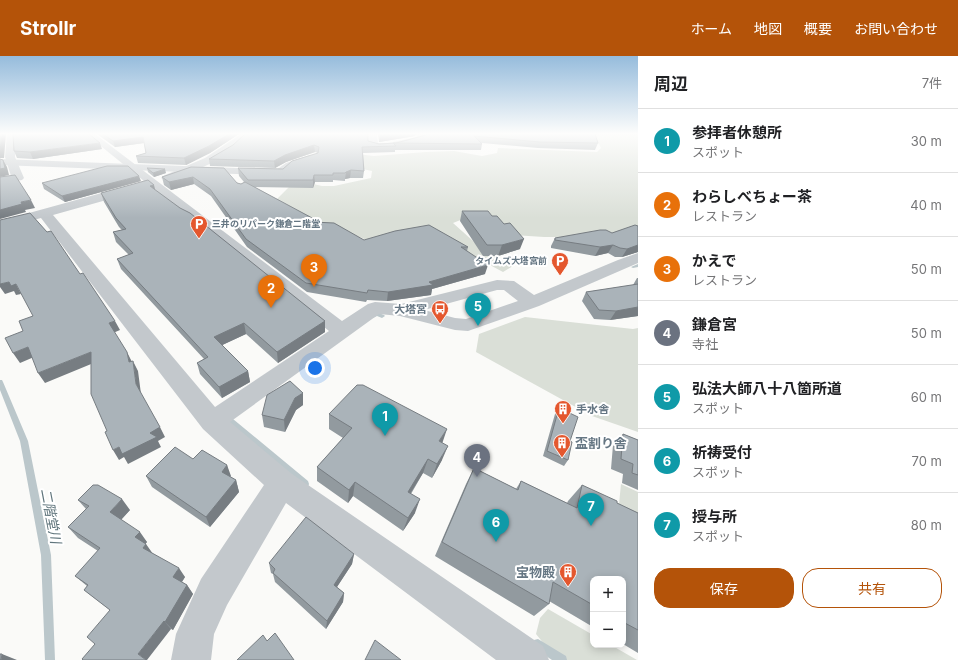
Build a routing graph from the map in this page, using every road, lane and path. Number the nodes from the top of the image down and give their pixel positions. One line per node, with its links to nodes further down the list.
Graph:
1 (5, 162): 9 (street)
2 (10, 162): 6 (street)
3 (127, 162): 6 (street)
4 (204, 162): 7 (street)
5 (297, 162): 8 (street)
6 (132, 167): 7 (street); 10 (street)
7 (192, 169): 8 (street); 10 (street)
8 (231, 171): 11 (street)
9 (0, 181)
10 (153, 183): 12 (street); 17 (street)
11 (238, 183)
12 (45, 214): 13 (street); 18 (street)
13 (0, 225)
14 (638, 258): 15 (street)
15 (532, 302): 16 (street); 16 (street)
16 (401, 310): 17 (street)
17 (342, 330): 18 (street)
18 (212, 422): 19 (street)
19 (282, 484): 20 (street); 21 (street)
20 (191, 660)
21 (529, 660)

